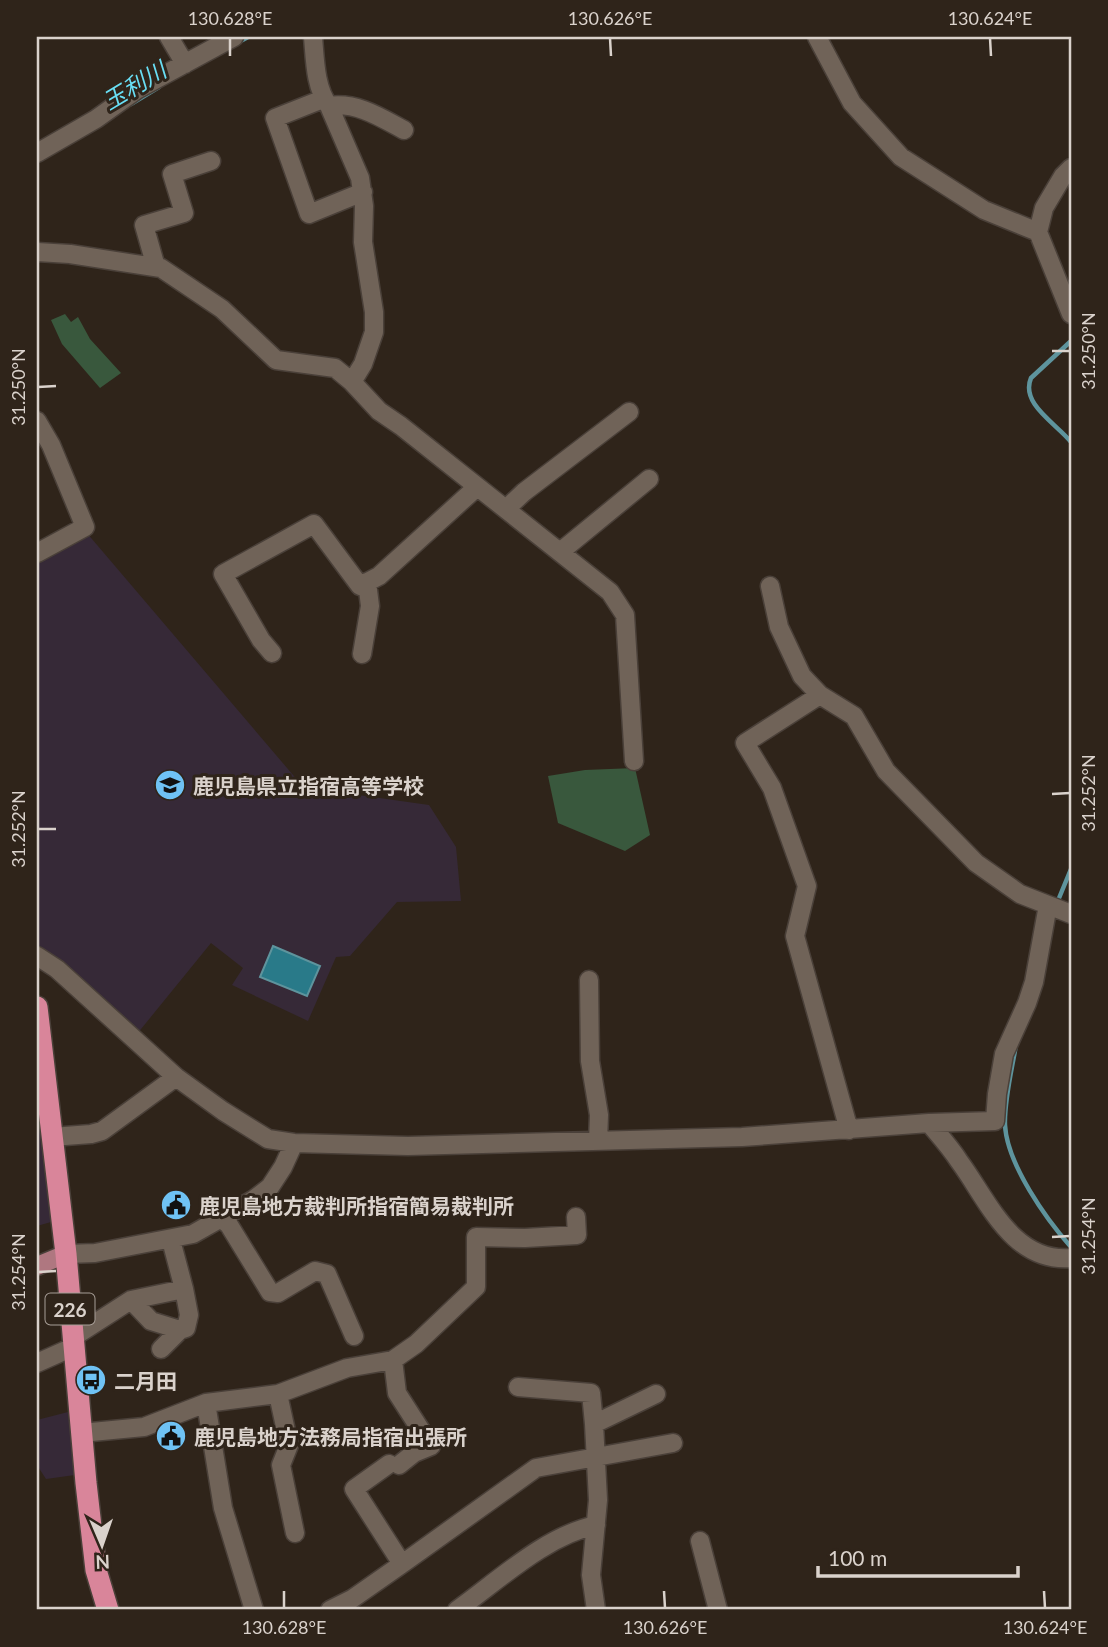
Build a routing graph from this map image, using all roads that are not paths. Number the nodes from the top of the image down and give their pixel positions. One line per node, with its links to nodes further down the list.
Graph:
1 (169, 37): 5 (street)
2 (234, 37): 5 (street)
3 (313, 37): 6 (street)
4 (817, 37): 12 (street)
5 (185, 64): 8 (street)
6 (326, 102): 7 (street); 11 (street); 11 (street)
7 (404, 130)
8 (37, 153)
9 (211, 161): 14 (street)
10 (1071, 168): 12 (street)
11 (363, 192): 16 (street)
12 (1038, 232): 15 (street)
13 (37, 252): 14 (street)
14 (156, 267): 16 (street)
15 (1071, 314)
16 (352, 382): 20 (street)
17 (629, 412): 21 (street)
18 (37, 421): 23 (street)
19 (649, 479): 22 (street)
20 (477, 487): 21 (street); 24 (street)
21 (506, 509): 22 (street)
22 (560, 552): 29 (street)
23 (37, 553)
24 (367, 582): 26 (street); 27 (street)
25 (770, 586): 28 (street)
26 (272, 653)
27 (362, 654)
28 (820, 695): 30 (street); 37 (street)
29 (634, 761)
30 (1048, 905): 31 (street); 36 (street)
31 (1069, 912)
32 (37, 956): 35 (street)
33 (589, 980): 39 (street)
34 (37, 1007): 38 (highway, 226)
35 (176, 1077): 38 (street); 40 (street)
36 (929, 1123): 37 (street); 45 (street)
37 (849, 1130): 39 (street)
38 (52, 1137): 44 (highway, 226)
39 (598, 1141): 40 (street)
40 (294, 1143): 42 (street)
41 (576, 1217): 53 (street)
42 (221, 1218): 43 (street); 50 (street)
43 (171, 1240): 44 (street); 47 (street)
44 (66, 1254): 46 (main road); 51 (highway, 226)
45 (1071, 1258)
46 (37, 1266)
47 (184, 1289): 48 (street); 49 (street)
48 (131, 1300): 49 (street); 51 (street)
49 (180, 1330): 52 (street)
50 (354, 1336)
51 (73, 1343): 54 (street); 60 (highway, 226)
52 (161, 1349)
53 (393, 1360): 56 (street); 66 (street)
54 (37, 1363)
55 (518, 1387): 59 (street)
56 (278, 1394): 58 (street); 64 (street)
57 (656, 1394): 59 (street)
58 (206, 1403): 60 (street); 69 (street)
59 (594, 1424): 62 (street)
60 (81, 1433): 68 (highway, 226)
61 (673, 1443): 62 (street)
62 (596, 1458): 63 (street); 66 (street)
63 (596, 1525): 71 (street); 72 (street)
64 (295, 1533)
65 (699, 1541): 73 (street)
66 (402, 1564): 67 (street)
67 (355, 1604): 70 (street)
68 (108, 1610)
69 (254, 1610)
70 (330, 1610)
71 (457, 1610)
72 (596, 1610)
73 (719, 1610)

